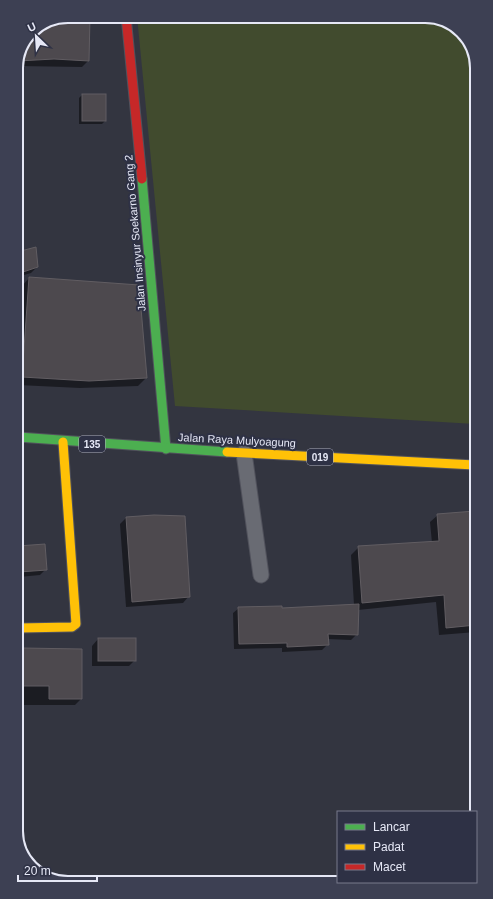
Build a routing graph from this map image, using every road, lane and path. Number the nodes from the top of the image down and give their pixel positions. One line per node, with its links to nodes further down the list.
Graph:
1 (127, 23): 4 (street, Jalan Insinyur Soekarno Gang 2)
2 (23, 438): 3 (street, 135)
3 (63, 442): 4 (street, 135); 8 (street)
4 (166, 448): 5 (street, Jalan Raya Mulyoagung / 019)
5 (244, 453): 6 (street, Jalan Raya Mulyoagung / 019); 7 (lane)
6 (470, 465)
7 (261, 575)
8 (23, 628)

